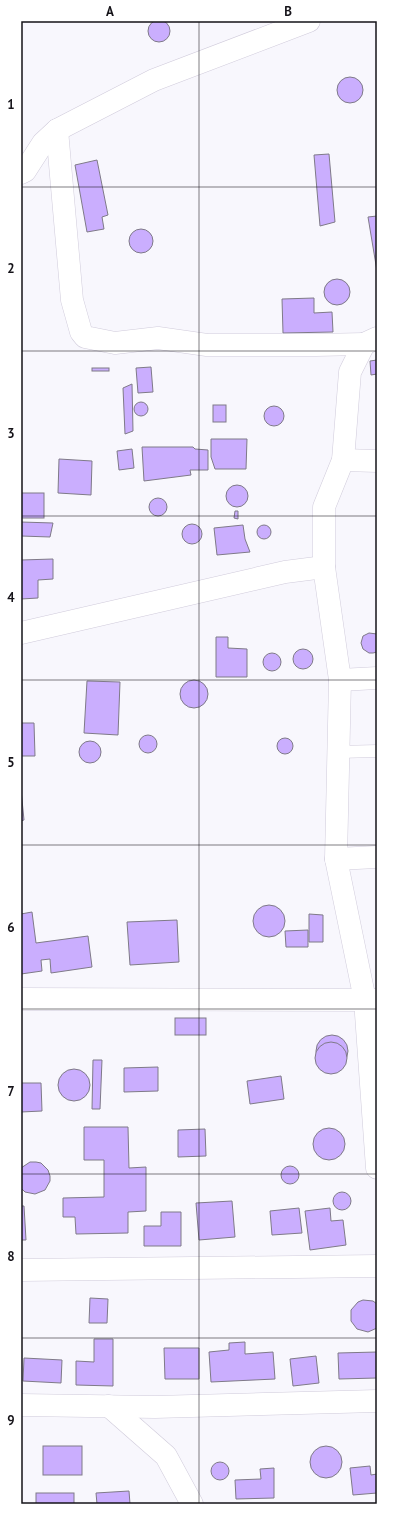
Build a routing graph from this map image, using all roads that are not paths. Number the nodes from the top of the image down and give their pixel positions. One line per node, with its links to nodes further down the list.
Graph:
1 (310, 21): 2 (street)
2 (56, 130): 3 (street); 4 (street)
3 (21, 173)
4 (370, 341): 5 (street)
5 (343, 460): 6 (street); 7 (street)
6 (377, 461)
7 (324, 567): 8 (street); 10 (street)
8 (21, 633)
9 (377, 678): 10 (street)
10 (340, 680): 12 (street)
11 (377, 751): 12 (lane)
12 (338, 752): 14 (street)
13 (377, 857): 14 (street)
14 (336, 859): 16 (street)
15 (21, 999): 16 (street)
16 (371, 1000): 17 (street)
17 (377, 1168)
18 (377, 1266): 19 (street)
19 (21, 1270)
20 (377, 1401): 22 (street)
21 (21, 1405): 22 (street)
22 (109, 1406): 23 (street)
23 (192, 1504)

